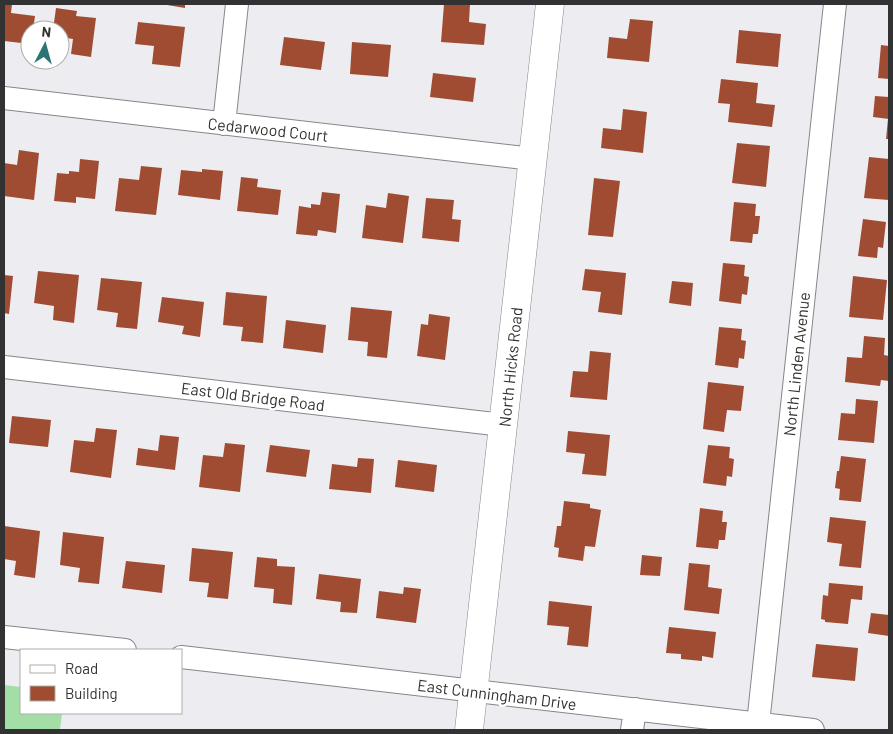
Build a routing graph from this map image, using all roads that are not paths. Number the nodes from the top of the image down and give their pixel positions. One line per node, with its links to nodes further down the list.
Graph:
1 (237, 4): 5 (street)
2 (550, 4): 6 (main road, North Hicks Road)
3 (835, 4): 14 (street, North Linden Avenue)
4 (4, 98): 5 (street, Cedarwood Court)
5 (224, 124): 6 (street, Cedarwood Court)
6 (533, 159): 8 (main road, North Hicks Road)
7 (4, 367): 8 (street, East Old Bridge Road)
8 (503, 425): 12 (main road, North Hicks Road)
9 (4, 637): 10 (street)
10 (116, 649)
11 (182, 657): 12 (street, East Cunningham Drive)
12 (474, 691): 13 (street, East Cunningham Drive); 15 (main road, North Hicks Road)
13 (634, 720): 14 (street, East Cunningham Drive)
14 (758, 724): 16 (street, East Cunningham Drive)
15 (470, 730)
16 (813, 730)

